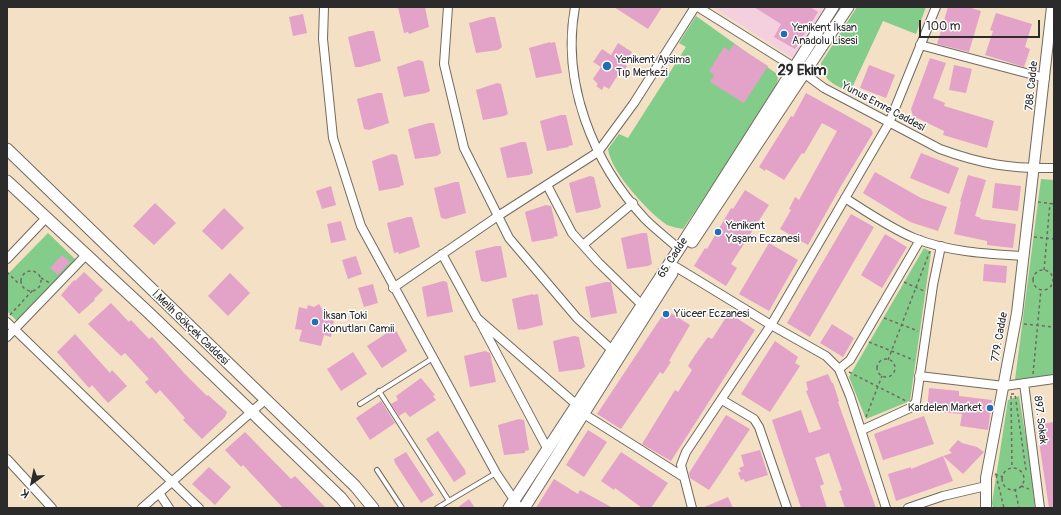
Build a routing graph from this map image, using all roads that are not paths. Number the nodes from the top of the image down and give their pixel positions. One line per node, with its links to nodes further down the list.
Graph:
1 (324, 7): 32 (street)
2 (448, 7): 21 (street)
3 (575, 7): 14 (street)
4 (697, 7): 10 (street, Yunus Emre Caddesi); 14 (street)
5 (833, 7): 10 (main road, 65. Cadde)
6 (848, 7): 10 (main road, 65. Cadde)
7 (936, 7): 9 (street)
8 (1052, 7): 11 (street, 788. Cadde)
9 (920, 45): 11 (street); 12 (street)
10 (800, 71): 12 (street, Yunus Emre Caddesi); 26 (main road, 65. Cadde); 31 (main road, 65. Cadde)
11 (1045, 78): 15 (street, 788. Cadde)
12 (889, 123): 15 (street, Yunus Emre Caddesi); 19 (street)
13 (7, 149): 47 (main road, İ.Melih Gökçek Caddesi)
14 (598, 152): 18 (street); 20 (street)
15 (1035, 168): 16 (street, Yunus Emre Caddesi); 29 (street, 779. Cadde)
16 (1054, 168)
17 (7, 181): 22 (main road, İ.Melih Gökçek Caddesi)
18 (547, 185): 21 (street); 24 (street)
19 (845, 198): 23 (street); 36 (street)
20 (633, 203): 24 (street); 26 (street)
21 (498, 216): 27 (street); 39 (street)
22 (46, 218): 28 (main road, İ.Melih Gökçek Caddesi); 30 (street)
23 (920, 240): 25 (street); 41 (street)
24 (583, 245): 33 (street)
25 (941, 246): 29 (street); 42 (street)
26 (679, 248): 33 (main road, 65. Cadde)
27 (442, 254): 32 (street); 34 (street)
28 (86, 255): 37 (street); 51 (main road, İ.Melih Gökçek Caddesi)
29 (1024, 256): 45 (street, 779. Cadde)
30 (7, 259)
31 (676, 266): 36 (street); 52 (main road, 65. Cadde)
32 (393, 288): 40 (street)
33 (642, 304): 39 (main road, 65. Cadde)
34 (477, 318): 50 (street); 54 (street)
35 (7, 322): 37 (street)
36 (771, 325): 41 (street); 48 (street)
37 (14, 329): 38 (street); 59 (street)
38 (7, 336)
39 (612, 350): 50 (main road, 65. Cadde)
40 (432, 358): 46 (lane); 57 (street)
41 (840, 369): 53 (street)
42 (919, 376): 45 (street); 53 (street)
43 (1054, 379): 44 (street)
44 (1028, 383): 45 (street); 78 (street, 897. Sokak)
45 (1007, 390): 60 (street, 779. Cadde)
46 (380, 391): 49 (lane); 62 (lane)
47 (264, 400): 51 (street); 69 (main road, İ.Melih Gökçek Caddesi)
48 (722, 400): 58 (street); 74 (street)
49 (360, 404)
50 (577, 405): 54 (main road, 65. Cadde)
51 (252, 412): 59 (street); 68 (main road, İ.Melih Gökçek Caddesi)
52 (584, 414): 58 (street); 72 (main road, 65. Cadde)
53 (862, 430): 75 (street)
54 (548, 450): 64 (main road, 65. Cadde)
55 (7, 459): 63 (street)
56 (377, 470): 70 (lane)
57 (496, 473): 62 (lane); 64 (street)
58 (682, 476): 73 (street)
59 (172, 482): 61 (street); 67 (street)
60 (986, 486): 76 (street); 77 (street, 779. Cadde)
61 (159, 493): 65 (street); 66 (street)
62 (449, 501): 71 (lane)
63 (47, 506)
64 (515, 506)
65 (142, 508)
66 (169, 508)
67 (199, 508)
68 (349, 508)
69 (372, 508)
70 (402, 508)
71 (437, 508)
72 (524, 508)
73 (692, 508)
74 (787, 508)
75 (886, 508)
76 (908, 508)
77 (986, 508)
78 (1040, 508)

